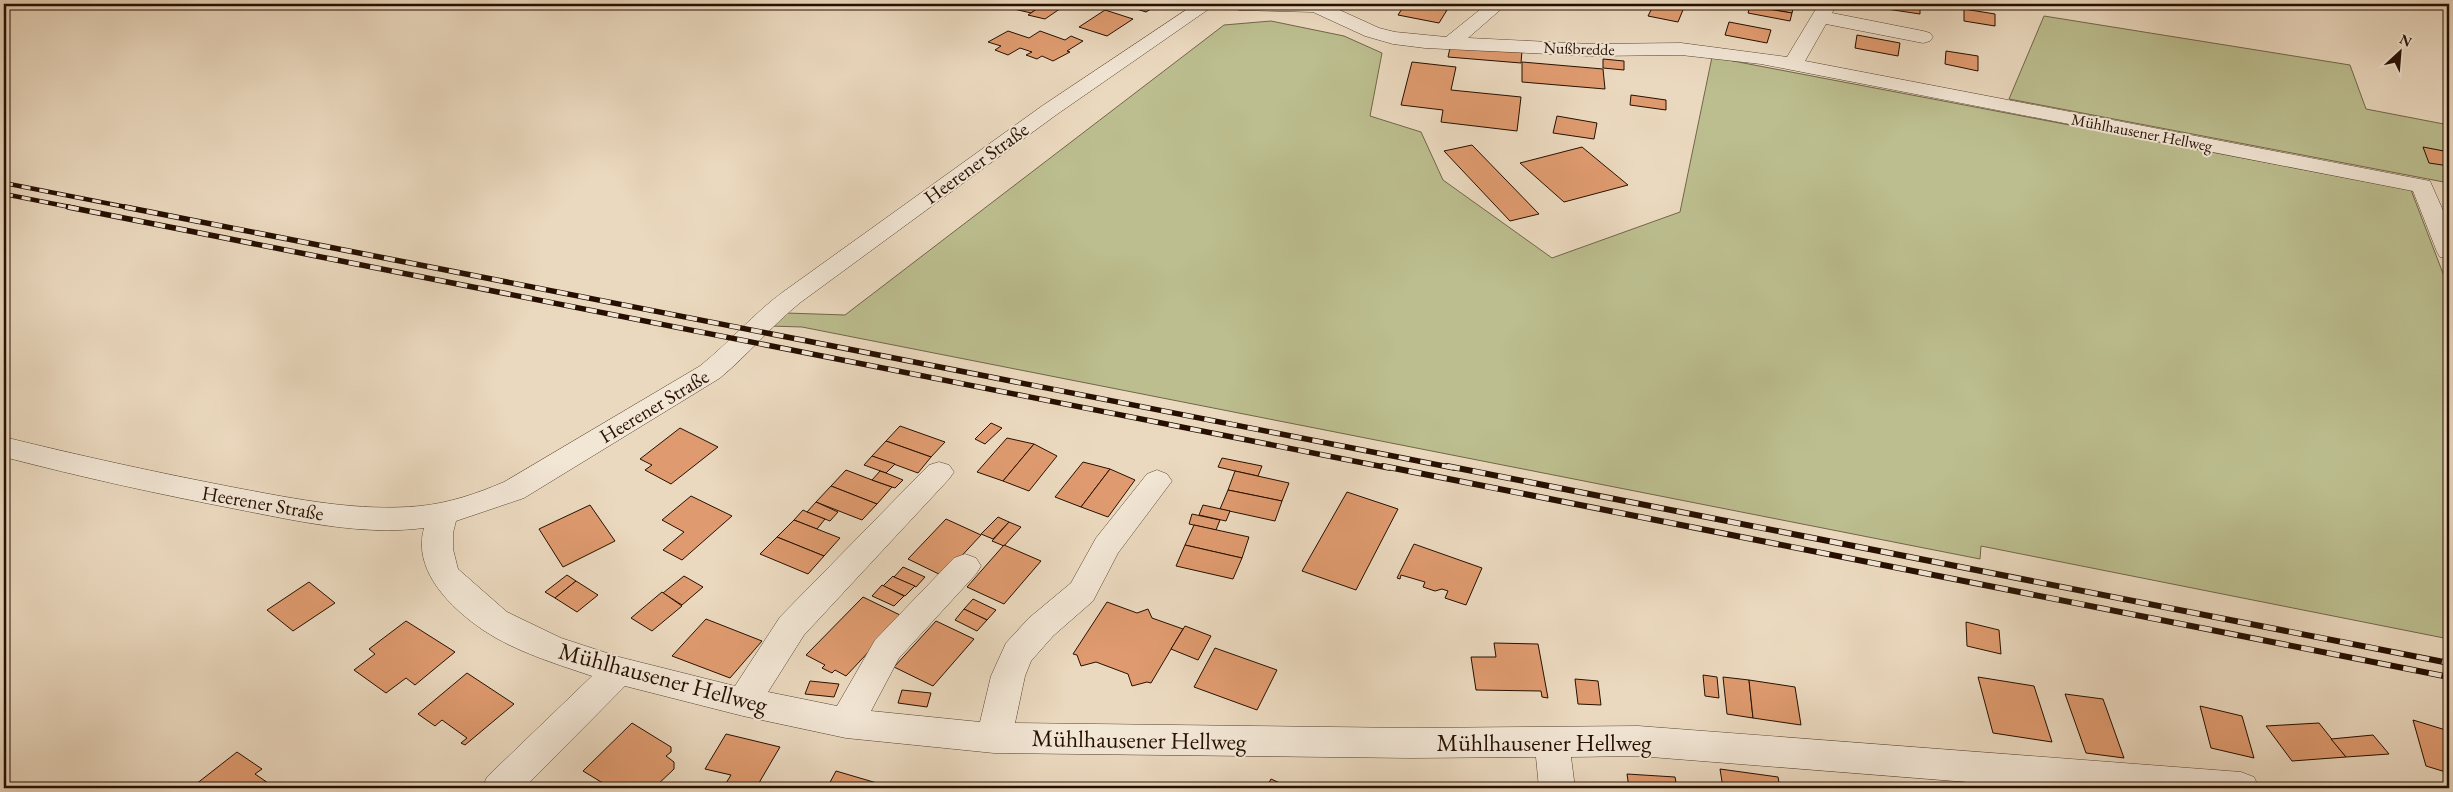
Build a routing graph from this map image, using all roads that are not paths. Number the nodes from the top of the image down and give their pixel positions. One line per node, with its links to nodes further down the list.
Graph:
1 (1207, 4): 13 (street, Heerener Straße)
2 (1238, 4): 4 (street)
3 (1498, 4): 7 (street)
4 (1321, 5): 7 (street, Nußbredde)
5 (1824, 10): 6 (street); 8 (street)
6 (1923, 37)
7 (1452, 42): 8 (street, Nußbredde)
8 (1793, 64): 9 (street, Mühlhausener Hellweg)
9 (2449, 252)
10 (4, 447): 13 (street, Heerener Straße)
11 (939, 472): 16 (street)
12 (1157, 481): 18 (street)
13 (443, 514): 15 (street, Mühlhausener Hellweg)
14 (965, 566): 17 (street)
15 (619, 671): 16 (street, Mühlhausener Hellweg); 20 (street)
16 (744, 702): 17 (street, Mühlhausener Hellweg)
17 (846, 723): 18 (street, Mühlhausener Hellweg)
18 (994, 738): 19 (street, Mühlhausener Hellweg)
19 (1552, 743): 21 (street); 22 (street, Mühlhausener Hellweg)
20 (500, 788)
21 (1558, 788)
22 (2241, 788)

